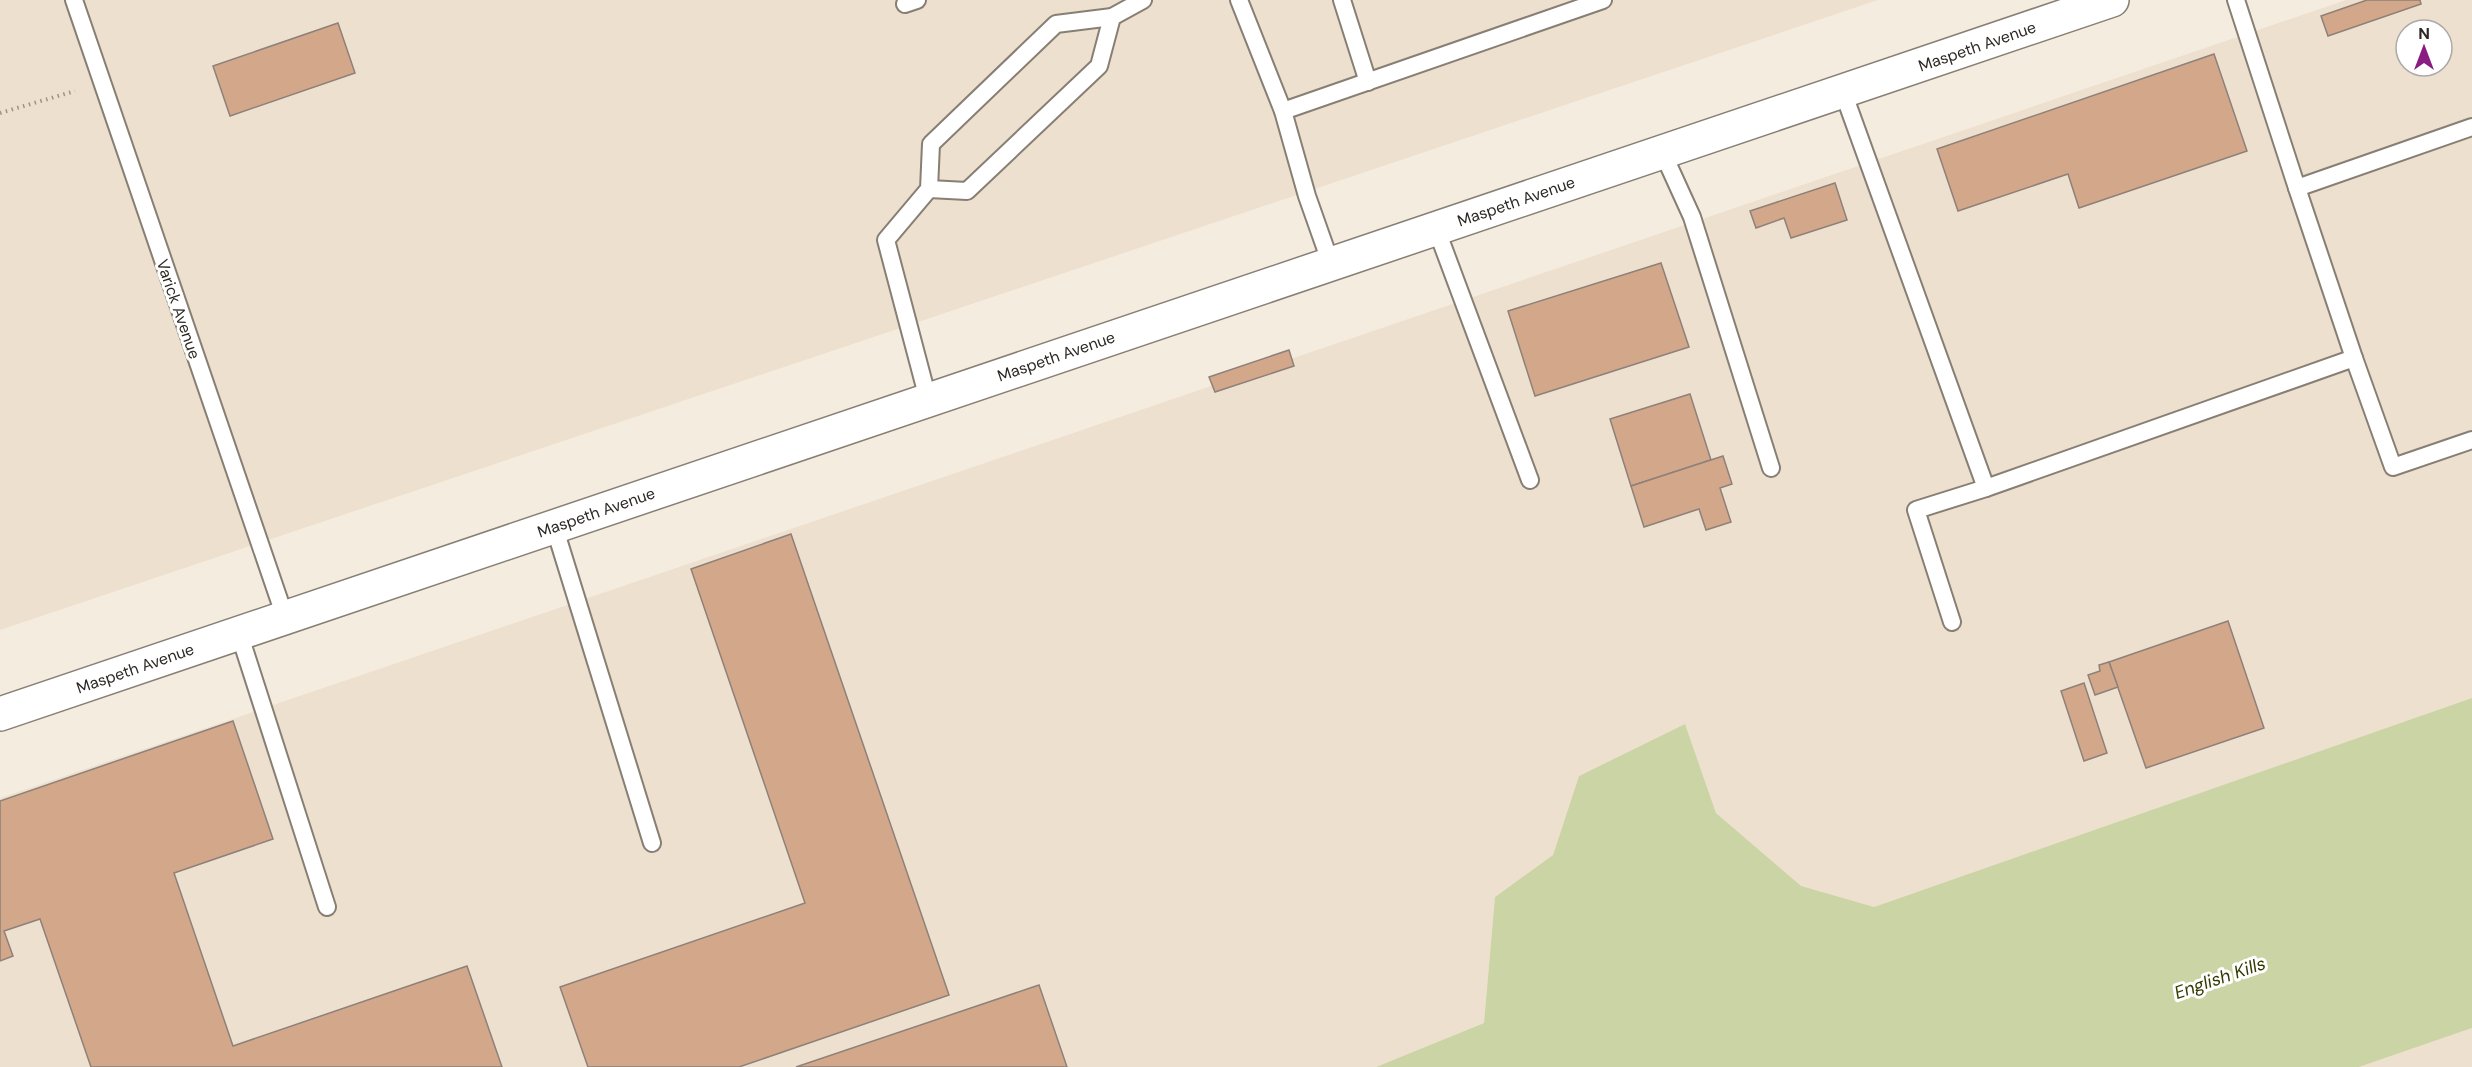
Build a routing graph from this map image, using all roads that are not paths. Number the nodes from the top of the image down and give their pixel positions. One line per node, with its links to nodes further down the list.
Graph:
1 (74, 0): 25 (lane, Varick Avenue)
2 (1143, 0): 8 (lane)
3 (1239, 0): 11 (lane)
4 (1342, 0): 9 (lane)
5 (1603, 0): 9 (lane)
6 (2112, 0): 10 (street, Maspeth Avenue)
7 (2236, 0): 14 (lane)
8 (1112, 17): 15 (lane); 15 (lane)
9 (1368, 82): 11 (lane)
10 (1843, 92): 13 (street, Maspeth Avenue); 23 (lane)
11 (1283, 111): 17 (lane)
12 (2472, 127): 14 (lane)
13 (1662, 151): 16 (street, Maspeth Avenue); 21 (lane)
14 (2297, 188): 18 (lane)
15 (930, 189): 19 (lane)
16 (1436, 228): 17 (street, Maspeth Avenue); 22 (lane)
17 (1331, 264): 19 (street, Maspeth Avenue)
18 (2354, 358): 20 (lane); 23 (lane)
19 (927, 399): 24 (street, Maspeth Avenue)
20 (2472, 440)
21 (1771, 468)
22 (1530, 480)
23 (1986, 488): 26 (lane)
24 (554, 526): 25 (street, Maspeth Avenue); 29 (lane)
25 (285, 617): 27 (street, Maspeth Avenue)
26 (1952, 622)
27 (239, 633): 28 (street, Maspeth Avenue); 30 (lane)
28 (0, 714)
29 (652, 843)
30 (327, 907)

